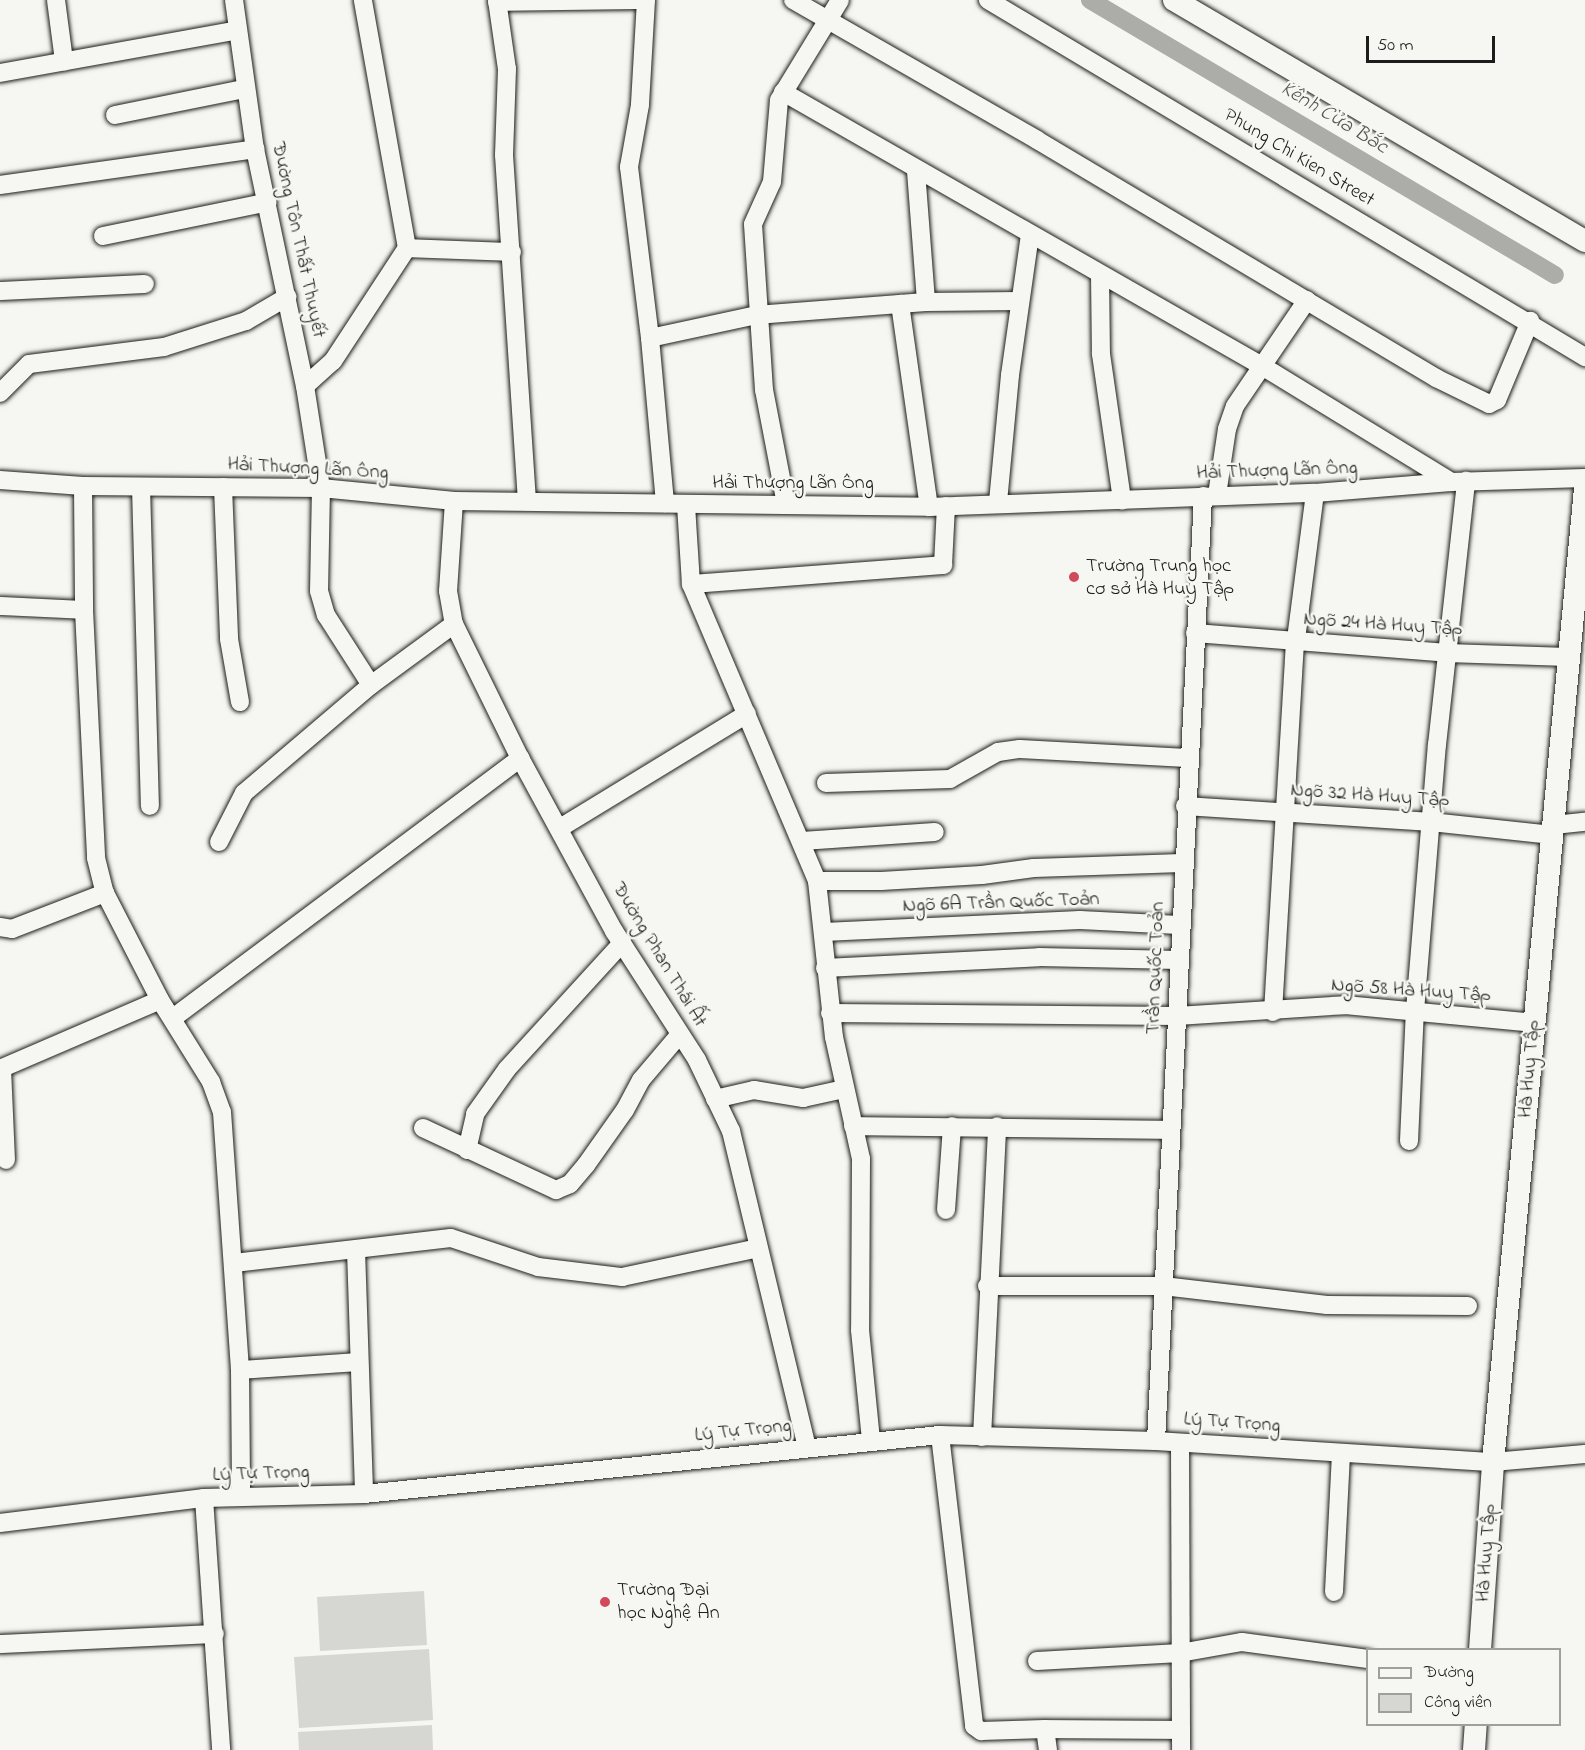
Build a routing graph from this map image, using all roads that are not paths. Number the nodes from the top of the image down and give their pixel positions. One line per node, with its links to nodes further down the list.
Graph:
1 (56, 0): 12 (street)
2 (234, 0): 11 (street, Đường Tôn Thất Thuyết)
3 (363, 0): 24 (street)
4 (646, 0): 9 (street); 36 (street)
5 (793, 0): 10 (street)
6 (840, 0): 10 (street)
7 (988, 0): 35 (street, Phung Chi Kien Street)
8 (1174, 0): 23 (main road)
9 (497, 1): 25 (street)
10 (829, 21): 15 (street); 30 (street)
11 (238, 30): 12 (street); 14 (street, Đường Tôn Thất Thuyết)
12 (64, 61): 13 (street)
13 (0, 73)
14 (244, 89): 16 (street); 17 (street, Đường Tôn Thất Thuyết)
15 (783, 92): 18 (street); 34 (street)
16 (116, 116)
17 (255, 149): 19 (street); 20 (street, Đường Tôn Thất Thuyết)
18 (916, 171): 21 (street); 32 (street)
19 (0, 185)
20 (268, 202): 22 (street); 29 (street, Đường Tôn Thất Thuyết)
21 (1030, 235): 26 (street); 31 (street)
22 (103, 236)
23 (1585, 241)
24 (407, 248): 25 (street); 39 (street)
25 (512, 252): 53 (street)
26 (1100, 275): 38 (street); 51 (street)
27 (145, 284): 28 (street)
28 (0, 291)
29 (286, 297): 39 (street, Đường Tôn Thất Thuyết); 40 (street)
30 (1307, 300): 35 (street); 38 (street, Trần Quốc Toản)
31 (1019, 301): 32 (street); 54 (street)
32 (926, 302): 33 (street)
33 (900, 304): 34 (street); 58 (street)
34 (756, 315): 36 (street); 56 (street)
35 (1530, 321): 37 (street, Phung Chi Kien Street)
36 (650, 338): 55 (street)
37 (1585, 357)
38 (1262, 366): 43 (street); 50 (street, Trần Quốc Toản)
39 (305, 386): 47 (street, Đường Tôn Thất Thuyết)
40 (0, 393)
41 (1585, 478): 43 (street, Hải Thượng Lãn Ông)
42 (0, 480): 44 (street, Hải Thượng Lãn Ông)
43 (1458, 481): 49 (street, Hải Thượng Lãn Ông); 65 (street)
44 (83, 486): 45 (street, Hải Thượng Lãn Ông); 61 (street)
45 (141, 487): 46 (street, Hải Thượng Lãn Ông); 73 (street)
46 (223, 487): 47 (street, Hải Thượng Lãn Ông); 68 (street)
47 (321, 488): 52 (street, Hải Thượng Lãn Ông); 67 (street, Đường Tôn Thất Thuyết)
48 (1585, 488): 66 (main road, Hà Huy Tập)
49 (1315, 493): 50 (street, Hải Thượng Lãn Ông); 64 (street)
50 (1210, 496): 51 (street, Hải Thượng Lãn Ông); 63 (street, Trần Quốc Toản)
51 (1122, 500): 54 (street, Hải Thượng Lãn Ông)
52 (454, 501): 53 (street, Hải Thượng Lãn Ông); 62 (street, Đường Phan Thái Ất)
53 (527, 501): 55 (street, Hải Thượng Lãn Ông)
54 (998, 502): 58 (street, Hải Thượng Lãn Ông)
55 (664, 504): 57 (street, Hải Thượng Lãn Ông)
56 (786, 504): 57 (street, Hải Thượng Lãn Ông); 58 (street, Hải Thượng Lãn Ông)
57 (686, 505): 59 (street)
58 (938, 506): 59 (street)
59 (692, 584): 69 (street)
60 (0, 606): 61 (street)
61 (84, 610): 85 (street)
62 (454, 624): 67 (street); 70 (street, Đường Phan Thái Ất)
63 (1195, 633): 64 (street, Ngõ 24 Hà Huy Tập); 71 (street, Trần Quốc Toản)
64 (1295, 642): 65 (street, Ngõ 24 Hà Huy Tập); 75 (street)
65 (1447, 653): 66 (street, Ngõ 24 Hà Huy Tập); 76 (street)
66 (1568, 657): 79 (main road, Hà Huy Tập)
67 (371, 685): 82 (street)
68 (240, 702)
69 (747, 714): 78 (street); 81 (street)
70 (520, 758): 78 (street, Đường Phan Thái Ất); 97 (street)
71 (1187, 758): 72 (street); 74 (street, Trần Quốc Toản)
72 (826, 783)
73 (150, 806)
74 (1185, 806): 75 (street, Ngõ 32 Hà Huy Tập); 83 (street, Trần Quốc Toản)
75 (1287, 813): 76 (street, Ngõ 32 Hà Huy Tập); 94 (street)
76 (1431, 822): 79 (street, Ngõ 32 Hà Huy Tập); 93 (street)
77 (1585, 822): 79 (street, Ngõ 32 Hà Huy Tập)
78 (560, 828): 89 (street, Đường Phan Thái Ất)
79 (1553, 830): 98 (main road, Hà Huy Tập)
80 (935, 832): 81 (street)
81 (802, 841): 84 (street)
82 (219, 842)
83 (1182, 863): 84 (street); 86 (street, Trần Quốc Toản)
84 (817, 881): 88 (street)
85 (105, 893): 87 (street); 92 (street)
86 (1179, 925): 88 (street, Ngõ 6A Trần Quốc Toản); 90 (street, Trần Quốc Toản)
87 (0, 927)
88 (824, 932): 91 (street)
89 (622, 943): 99 (street, Đường Phan Thái Ất); 109 (street)
90 (1178, 960): 91 (street); 96 (street, Trần Quốc Toản)
91 (825, 968): 95 (street)
92 (160, 1000): 97 (street); 100 (street)
93 (1415, 1011): 94 (street, Ngõ 58 Hà Huy Tập); 98 (street, Ngõ 58 Hà Huy Tập); 108 (street)
94 (1273, 1012): 96 (street, Ngõ 58 Hà Huy Tập)
95 (830, 1013): 96 (street, Ngõ 58 Hà Huy Tập); 101 (street)
96 (1177, 1016): 107 (street, Trần Quốc Toản)
97 (173, 1018): 114 (street)
98 (1535, 1023): 128 (main road, Hà Huy Tập)
99 (680, 1034): 102 (street, Đường Phan Thái Ất); 109 (street)
100 (1, 1069): 110 (street)
101 (844, 1089): 102 (street); 103 (street)
102 (715, 1099): 112 (street, Đường Phan Thái Ất)
103 (853, 1126): 104 (street); 122 (street)
104 (952, 1126): 105 (street); 111 (street)
105 (998, 1126): 107 (street); 115 (street)
106 (423, 1128): 109 (street)
107 (1170, 1130): 116 (street, Trần Quốc Toản)
108 (1409, 1141)
109 (467, 1150)
110 (6, 1160)
111 (946, 1210)
112 (759, 1248): 113 (street); 125 (street, Đường Phan Thái Ất)
113 (356, 1250): 114 (street); 118 (street)
114 (234, 1263): 119 (street)
115 (987, 1286): 116 (street); 121 (street)
116 (1163, 1286): 117 (street); 123 (street, Trần Quốc Toản)
117 (1468, 1306)
118 (357, 1362): 119 (street); 129 (street)
119 (240, 1370): 130 (street)
120 (940, 1435): 121 (street, Lý Tự Trọng); 122 (street, Lý Tự Trọng); 141 (street)
121 (982, 1437): 123 (street, Lý Tự Trọng)
122 (871, 1441): 125 (street, Lý Tự Trọng)
123 (1156, 1441): 124 (street, Lý Tự Trọng)
124 (1180, 1443): 126 (street, Lý Tự Trọng); 137 (street)
125 (807, 1447): 129 (street, Lý Tự Trọng)
126 (1341, 1453): 128 (street, Lý Tự Trọng); 133 (street)
127 (1585, 1455): 128 (street, Lý Tự Trọng)
128 (1493, 1462): 136 (main road, Hà Huy Tập)
129 (364, 1494): 130 (street, Lý Tự Trọng)
130 (241, 1497): 131 (street, Lý Tự Trọng)
131 (204, 1498): 132 (street, Lý Tự Trọng); 134 (street)
132 (0, 1523)
133 (1334, 1592)
134 (215, 1634): 135 (street); 143 (street)
135 (0, 1644)
136 (1480, 1648)
137 (1180, 1653): 138 (street); 139 (street); 142 (street)
138 (1366, 1659)
139 (1037, 1661)
140 (1476, 1726): 146 (main road)
141 (1045, 1729): 142 (street); 144 (street)
142 (1180, 1730): 145 (street)
143 (221, 1750)
144 (1048, 1750)
145 (1181, 1750)
146 (1474, 1750)

